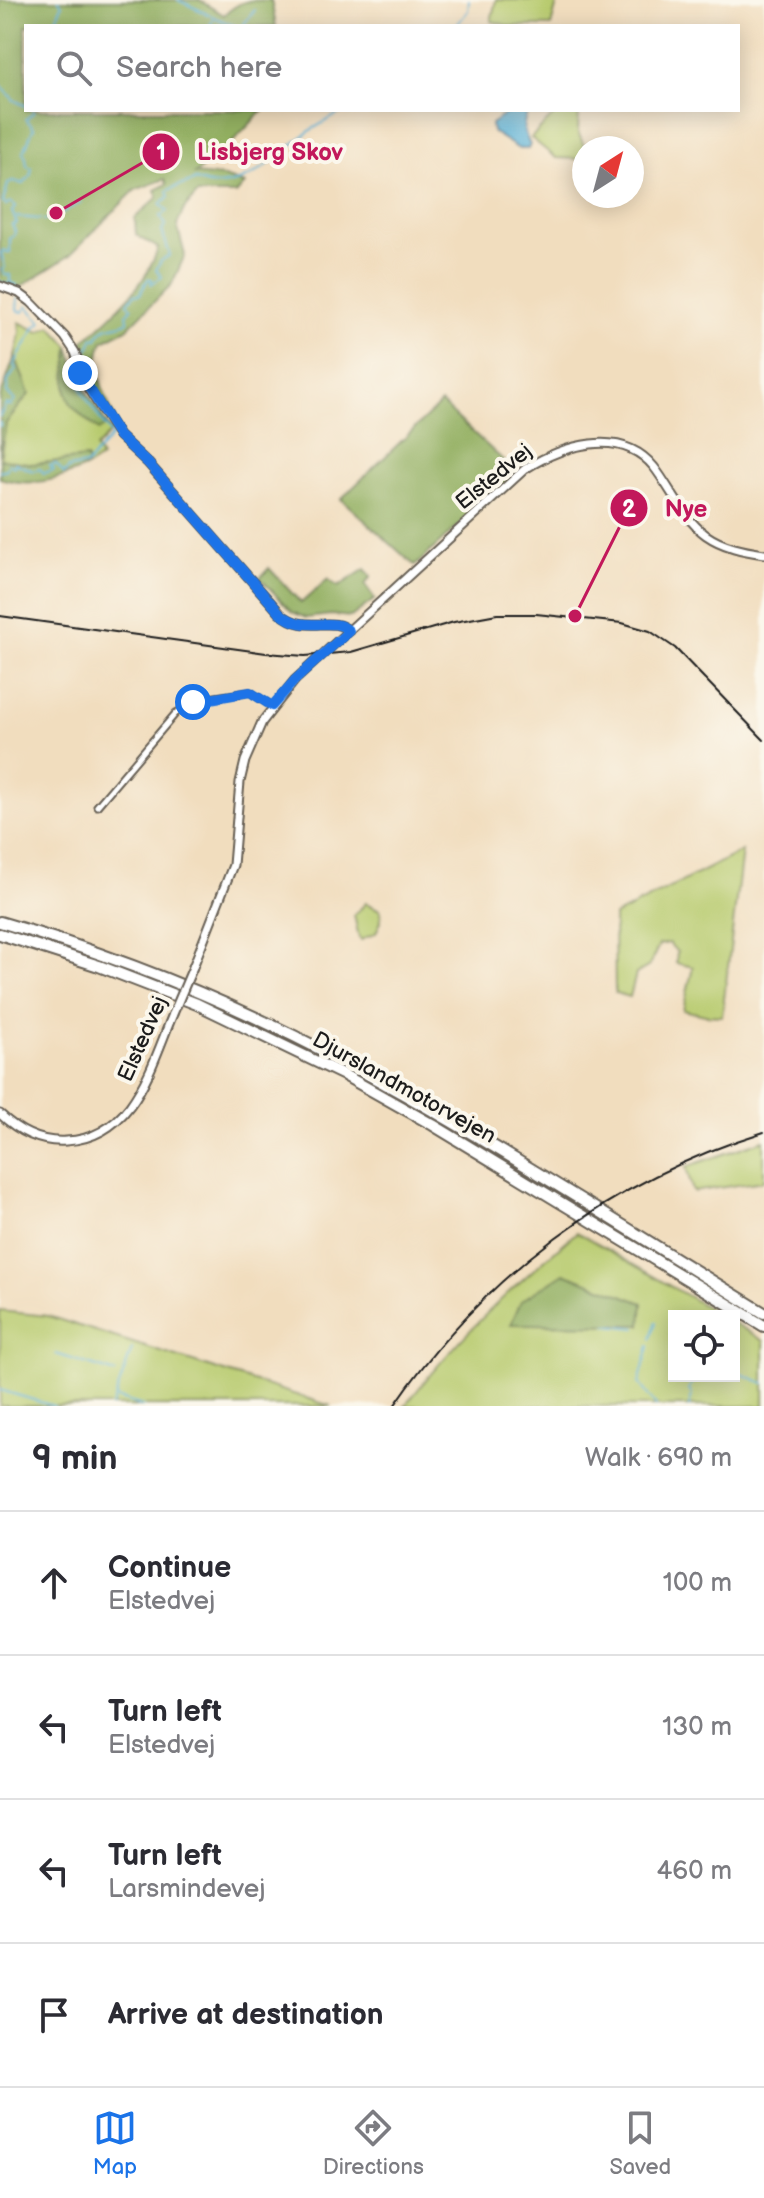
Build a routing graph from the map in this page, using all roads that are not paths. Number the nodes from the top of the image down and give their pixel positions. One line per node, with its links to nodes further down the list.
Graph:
1 (0, 286): 3 (street)
2 (764, 554): 3 (street, Elstedvej)
3 (349, 631): 4 (street, Elstedvej)
4 (272, 706): 5 (street); 8 (street, Elstedvej, bridge)
5 (97, 806)
6 (0, 922): 9 (highway, Djurslandmotorvejen)
7 (0, 934): 10 (highway, Djurslandmotorvejen)
8 (0, 1114)
9 (764, 1313)
10 (764, 1326)

